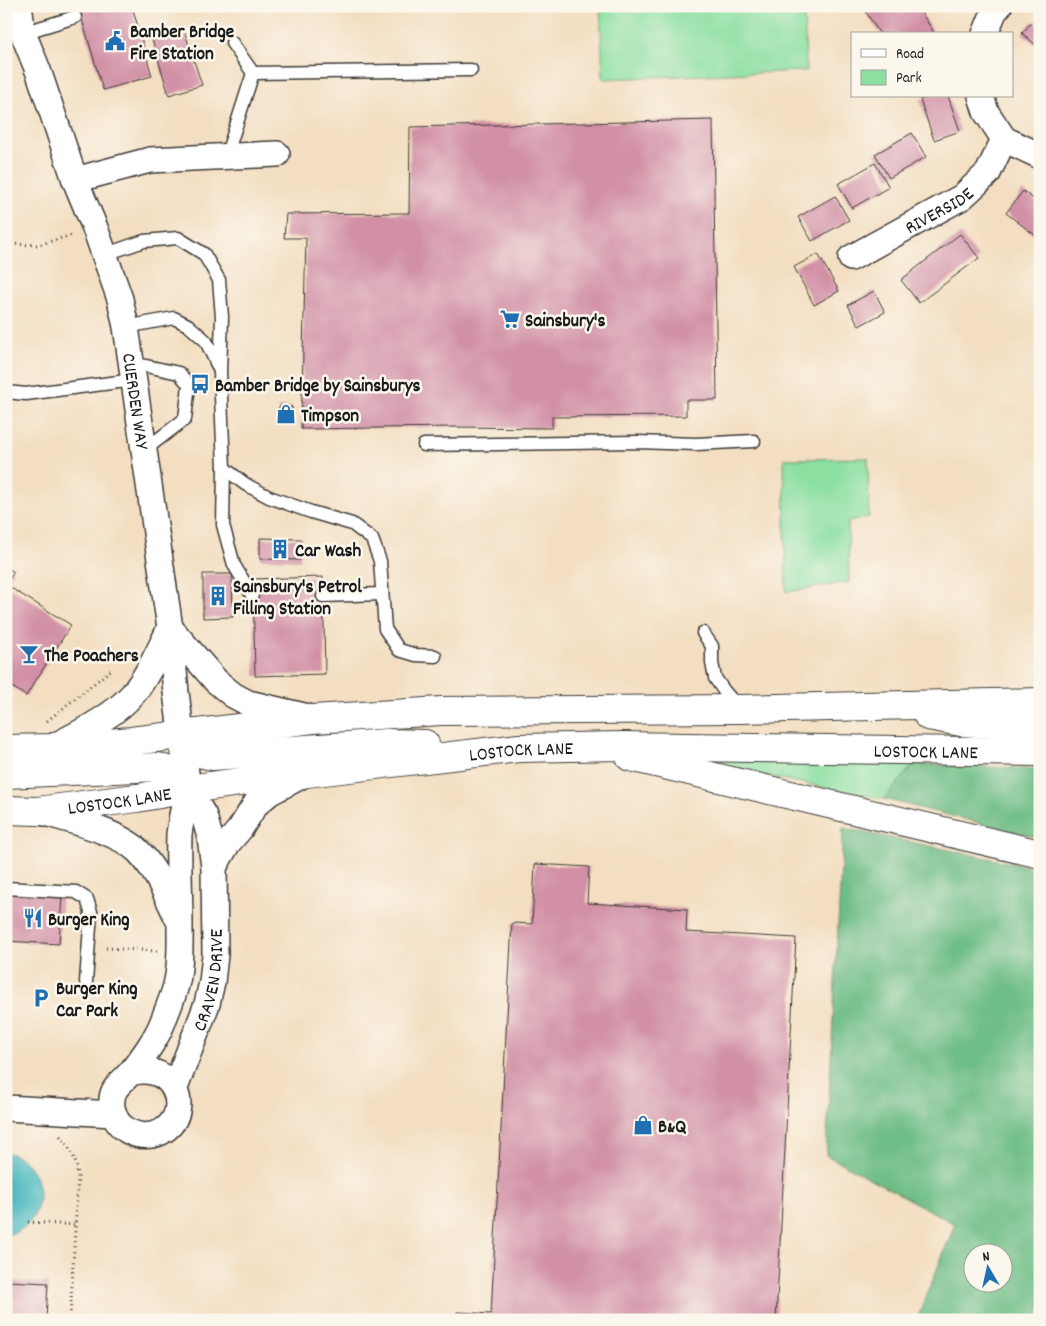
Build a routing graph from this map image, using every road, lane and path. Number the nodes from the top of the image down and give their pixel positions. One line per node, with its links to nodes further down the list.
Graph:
1 (19, 6): 5 (street, CUERDEN WAY)
2 (999, 6): 4 (street)
3 (74, 18): 5 (lane)
4 (986, 32)
5 (23, 33): 14 (street, CUERDEN WAY)
6 (232, 43): 8 (lane)
7 (471, 70): 8 (lane)
8 (253, 73): 13 (lane)
9 (982, 98): 10 (street)
10 (1004, 139): 12 (street); 18 (street, RIVERSIDE)
11 (277, 154): 13 (street)
12 (1040, 156)
13 (226, 157): 14 (street)
14 (75, 180): 15 (street, CUERDEN WAY)
15 (95, 228): 16 (path); 17 (street, CUERDEN WAY)
16 (6, 244)
17 (103, 255): 19 (street, CUERDEN WAY); 21 (lane)
18 (851, 258)
19 (126, 327): 20 (street, CUERDEN WAY); 21 (lane)
20 (134, 371): 22 (lane); 25 (street, CUERDEN WAY); 25 (lane)
21 (220, 372): 26 (lane)
22 (6, 392)
23 (754, 441): 24 (lane)
24 (424, 445)
25 (143, 450): 30 (street, CUERDEN WAY)
26 (224, 468): 27 (lane); 28 (lane)
27 (382, 594): 29 (lane); 32 (lane)
28 (252, 595)
29 (324, 596)
30 (170, 628): 37 (street); 39 (street); 40 (street, CUERDEN WAY)
31 (703, 633): 36 (lane)
32 (435, 656)
33 (112, 669): 39 (path)
34 (1040, 702): 35 (highway, LOSTOCK LANE)
35 (875, 706): 36 (highway, LOSTOCK LANE); 38 (highway)
36 (740, 709): 37 (highway, LOSTOCK LANE)
37 (313, 719): 40 (highway, LOSTOCK LANE)
38 (1040, 727)
39 (48, 735): 40 (highway, LOSTOCK LANE); 43 (highway, LOSTOCK LANE)
40 (181, 735): 42 (highway); 47 (street, CUERDEN WAY)
41 (587, 746): 42 (highway, LOSTOCK LANE); 44 (highway, LOSTOCK LANE); 50 (highway)
42 (519, 748): 45 (highway, LOSTOCK LANE)
43 (6, 749)
44 (1040, 752)
45 (307, 773): 47 (highway, LOSTOCK LANE); 51 (street, CRAVEN DRIVE)
46 (6, 774): 47 (highway)
47 (188, 789): 49 (highway, LOSTOCK LANE); 51 (street, CRAVEN DRIVE); 53 (street, CRAVEN DRIVE)
48 (6, 810): 49 (highway, LOSTOCK LANE)
49 (37, 811): 53 (street, CRAVEN DRIVE)
50 (1040, 854)
51 (214, 867): 58 (street, CRAVEN DRIVE)
52 (6, 888): 54 (lane)
53 (180, 924): 57 (street, CRAVEN DRIVE)
54 (88, 948): 55 (path); 56 (lane)
55 (164, 951)
56 (86, 982)
57 (130, 1073): 58 (street); 61 (street)
58 (175, 1088): 61 (street)
59 (6, 1108): 60 (street)
60 (56, 1110): 61 (street); 63 (path)
61 (114, 1114)
62 (28, 1222): 63 (path)
63 (75, 1225): 64 (path)
64 (70, 1320)

